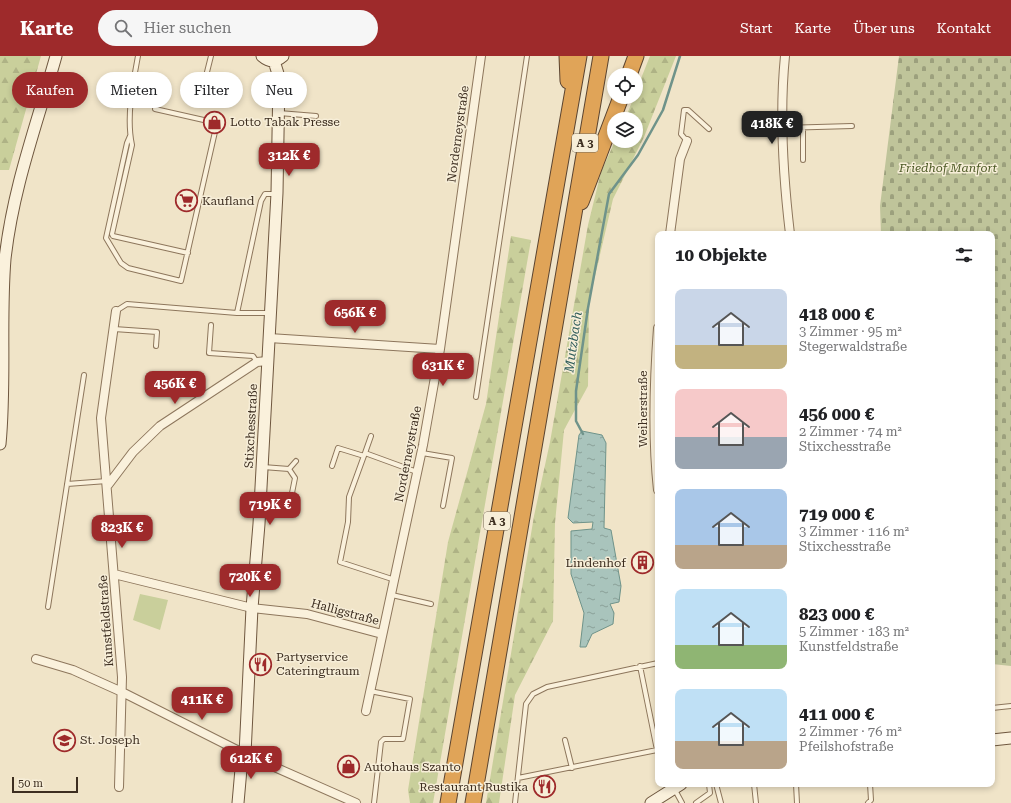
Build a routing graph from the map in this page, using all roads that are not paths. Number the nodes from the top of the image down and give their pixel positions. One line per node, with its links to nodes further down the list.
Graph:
1 (56, 56): 34 (street)
2 (138, 56): 24 (lane)
3 (211, 56): 14 (lane)
4 (262, 56): 12 (street, Stixchesstraße)
5 (481, 56): 42 (street, Norderneystraße)
6 (527, 56): 46 (lane)
7 (567, 56): 16 (highway)
8 (579, 56): 16 (highway, A 3)
9 (601, 56): 30 (highway, A 3)
10 (636, 56): 13 (highway)
11 (785, 56): 21 (street)
12 (279, 58): 18 (street, Stixchesstraße)
13 (632, 68)
14 (207, 72)
15 (618, 104): 30 (highway)
16 (570, 108): 95 (highway, A 3)
17 (155, 109): 33 (lane)
18 (279, 113): 19 (lane); 26 (street, Stixchesstraße)
19 (316, 116)
20 (852, 126): 22 (lane)
21 (782, 128): 22 (lane); 32 (street)
22 (803, 128): 28 (lane)
23 (708, 129): 25 (lane)
24 (130, 136): 33 (lane); 33 (lane)
25 (687, 141): 31 (street)
26 (278, 154): 27 (lane); 29 (street, Stixchesstraße)
27 (314, 155)
28 (803, 160)
29 (277, 193): 36 (lane); 37 (street, Stixchesstraße)
30 (570, 229): 96 (highway, A 3)
31 (670, 231)
32 (790, 231)
33 (188, 253)
34 (2, 259): 49 (street)
35 (116, 311): 36 (lane); 39 (street, Kunstfeldstraße)
36 (237, 313): 37 (lane)
37 (271, 313): 40 (street, Stixchesstraße)
38 (212, 326): 43 (lane)
39 (113, 329): 41 (lane); 57 (street, Kunstfeldstraße)
40 (269, 338): 42 (street); 43 (street, Stixchesstraße)
41 (156, 346)
42 (440, 349): 50 (street, Norderneystraße)
43 (262, 362): 54 (street, Stixchesstraße); 57 (street, Stixchesstraße)
44 (655, 366): 48 (street, Weiherstraße)
45 (84, 375): 58 (lane)
46 (476, 397)
47 (371, 436): 51 (lane)
48 (655, 438)
49 (0, 444)
50 (422, 453): 56 (street, Norderneystraße); 60 (lane)
51 (365, 455): 53 (lane); 56 (lane); 62 (lane)
52 (296, 461): 55 (lane)
53 (332, 466)
54 (262, 467): 55 (lane); 66 (street, Stixchesstraße)
55 (289, 469): 59 (lane)
56 (418, 472): 62 (street, Norderneystraße)
57 (107, 483): 58 (lane); 61 (street, Kunstfeldstraße)
58 (67, 484): 65 (lane)
59 (292, 493)
60 (443, 506)
61 (114, 574): 66 (street, Halligstraße); 72 (street, Kunstfeldstraße)
62 (395, 580): 63 (street, Norderneystraße)
63 (392, 595): 64 (lane); 67 (street, Norderneystraße)
64 (431, 604)
65 (48, 607)
66 (252, 608): 67 (street, Halligstraße); 81 (street, Stixchesstraße)
67 (382, 634): 71 (street, Norderneystraße)
68 (36, 659): 72 (street)
69 (655, 664): 70 (lane)
70 (640, 666): 78 (lane); 83 (lane)
71 (370, 691): 75 (street, Norderneystraße); 94 (lane)
72 (122, 692): 81 (street); 84 (street, Kunstfeldstraße)
73 (1011, 706): 74 (lane)
74 (995, 708)
75 (366, 711)
76 (1011, 738): 79 (street)
77 (565, 740): 82 (lane)
78 (655, 740)
79 (995, 740)
80 (655, 750): 82 (lane)
81 (245, 754): 92 (street, Stixchesstraße); 93 (street)
82 (572, 768): 83 (lane)
83 (518, 778): 97 (lane)
84 (119, 787)
85 (675, 787): 98 (street)
86 (677, 787): 99 (lane)
87 (709, 787): 100 (lane)
88 (717, 787): 101 (lane)
89 (754, 787): 102 (lane)
90 (796, 787): 103 (lane)
91 (870, 787): 104 (lane)
92 (238, 803)
93 (356, 803)
94 (374, 803)
95 (448, 803)
96 (473, 803)
97 (515, 803)
98 (651, 803)
99 (682, 803)
100 (696, 803)
101 (721, 803)
102 (756, 803)
103 (797, 803)
104 (868, 803)

